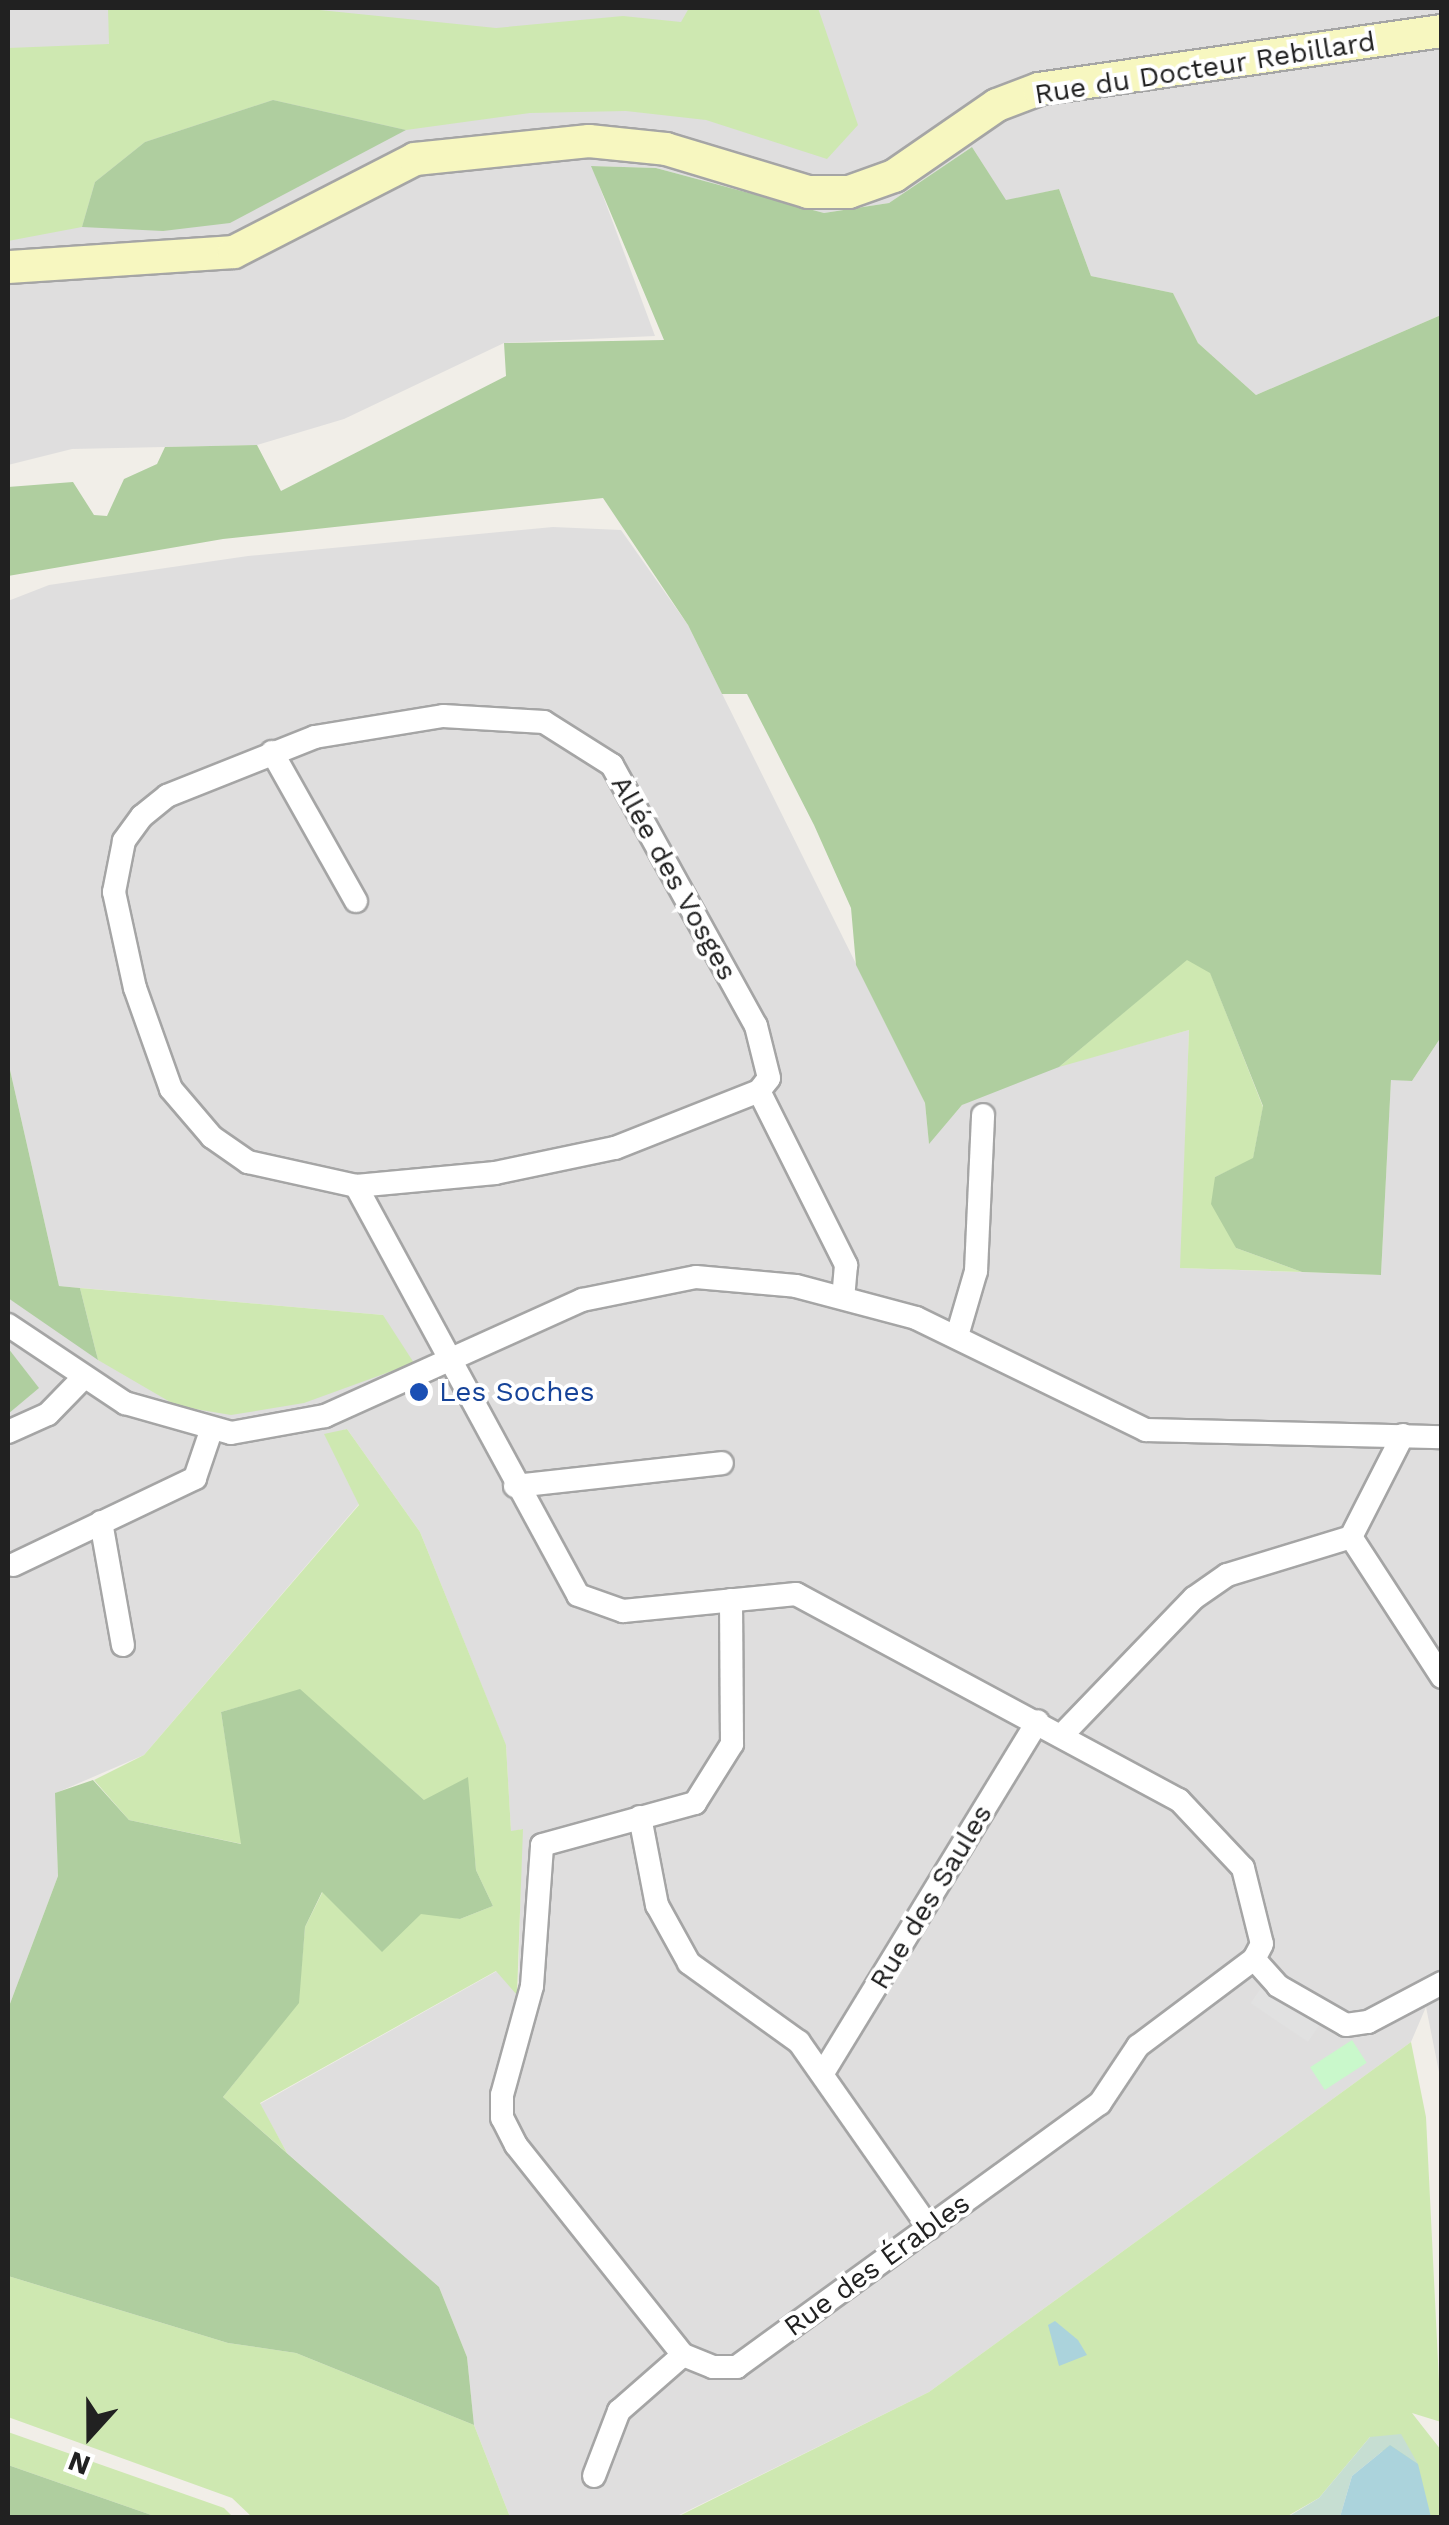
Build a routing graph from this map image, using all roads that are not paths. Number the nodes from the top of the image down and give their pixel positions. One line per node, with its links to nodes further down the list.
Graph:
1 (1442, 31): 2 (main road, Rue du Docteur Rebillard)
2 (8, 267)
3 (272, 752): 4 (street); 5 (street, Allée des Vosges); 7 (street, Allée des Vosges)
4 (356, 902)
5 (759, 1091): 7 (street, Allée des Vosges); 8 (street)
6 (983, 1116): 10 (street)
7 (356, 1186): 11 (street)
8 (843, 1298): 10 (street); 11 (street)
9 (8, 1325): 12 (street)
10 (956, 1336): 15 (street)
11 (448, 1362): 13 (street); 18 (street)
12 (84, 1377): 13 (street); 14 (street)
13 (210, 1430): 19 (street)
14 (8, 1432)
15 (1403, 1435): 16 (street); 20 (street)
16 (1442, 1436)
17 (722, 1463): 18 (street)
18 (515, 1486): 22 (street)
19 (101, 1522): 21 (street); 23 (street)
20 (1351, 1537): 24 (street); 26 (street)
21 (13, 1565)
22 (730, 1600): 25 (street); 27 (street)
23 (123, 1646)
24 (1442, 1677)
25 (1038, 1720): 26 (street); 30 (street, Rue des Saules)
26 (1063, 1734): 28 (street)
27 (640, 1817): 30 (street); 32 (street)
28 (1254, 1959): 29 (street); 31 (street, Rue des Érables)
29 (1442, 1983)
30 (823, 2073): 31 (street)
31 (928, 2228): 32 (street, Rue des Érables)
32 (684, 2355): 33 (street)
33 (594, 2476)

